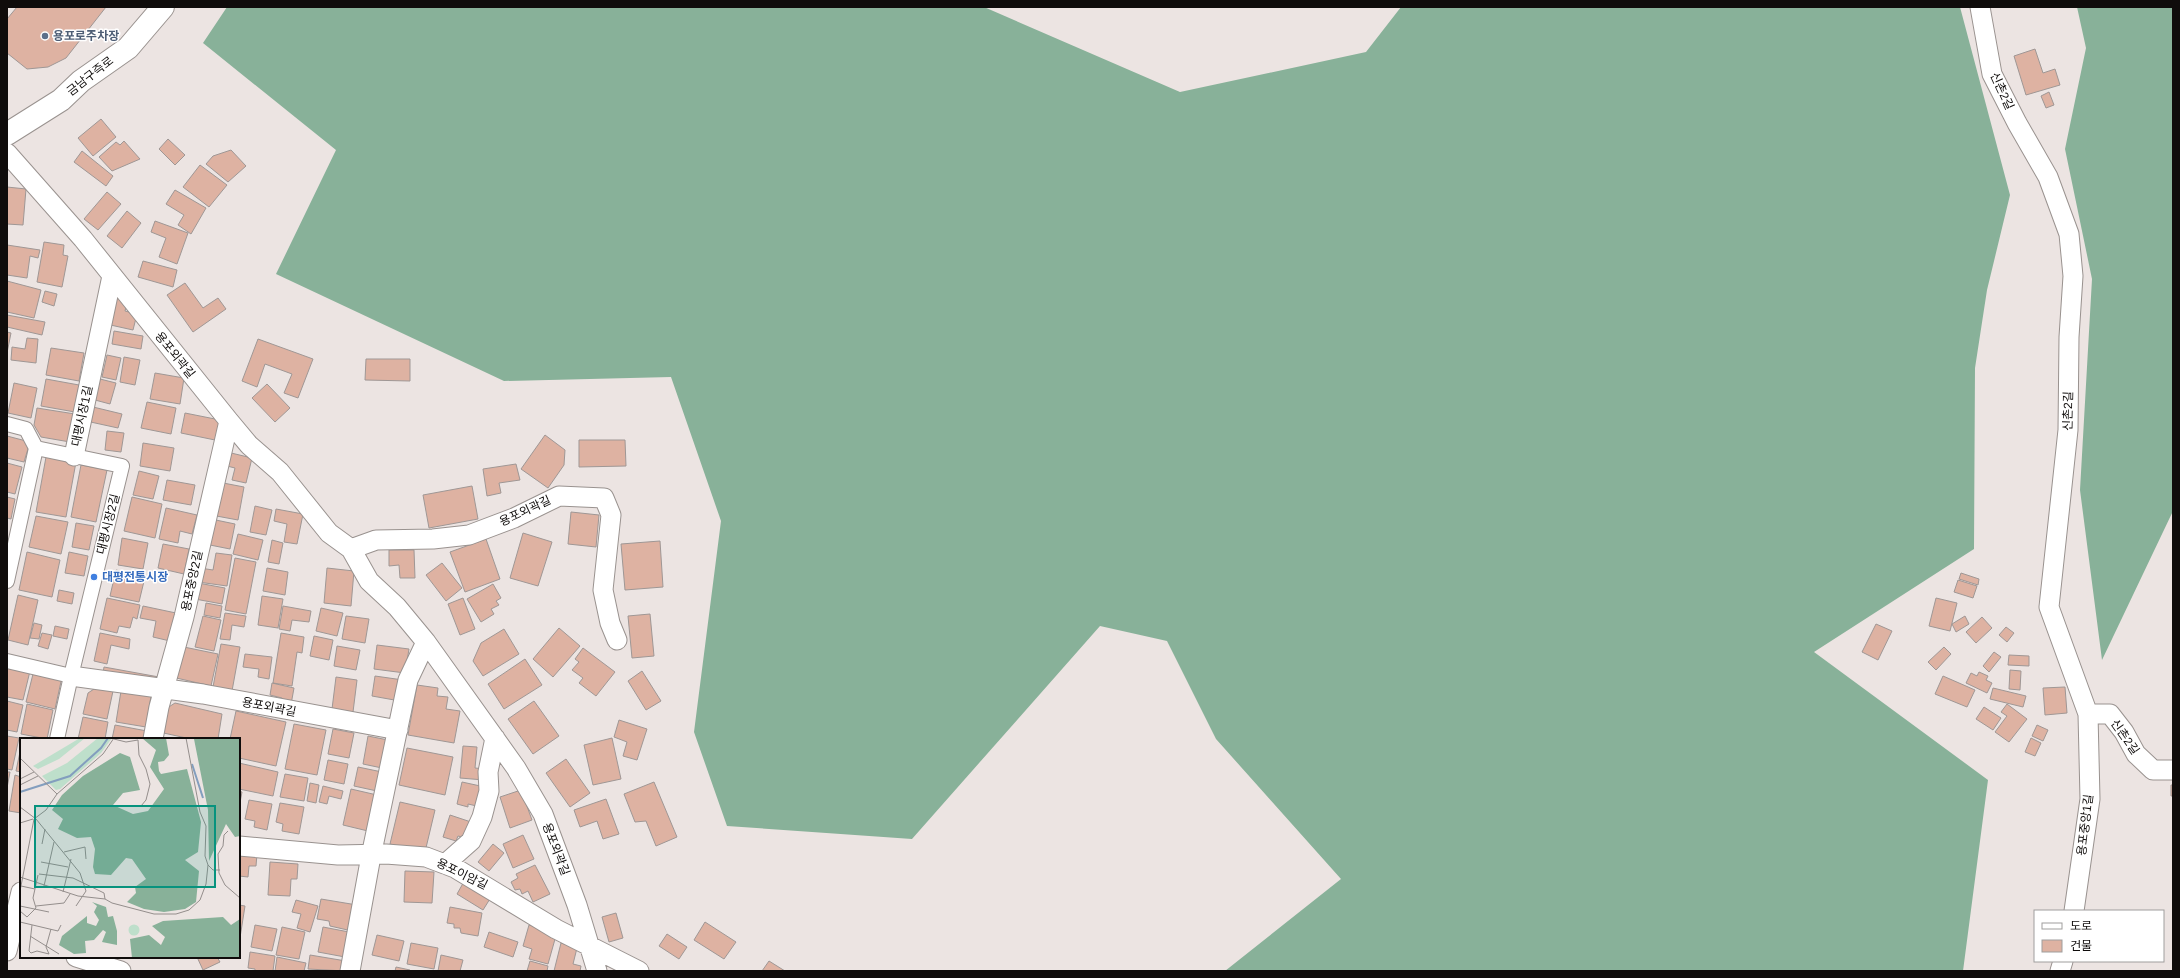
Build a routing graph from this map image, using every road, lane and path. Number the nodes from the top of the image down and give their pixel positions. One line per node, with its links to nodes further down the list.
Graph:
1 (163, 7): 3 (main road, 금남구즉로)
2 (1980, 7): 17 (street, 신촌2길)
3 (7, 134)
4 (7, 153): 5 (street, 용포외곽길)
5 (112, 276): 6 (street, 용포외곽길); 9 (street, 대평시장1길)
6 (229, 421): 10 (street, 용포외곽길); 16 (street, 용포중앙2길)
7 (7, 424): 8 (street)
8 (36, 448): 9 (street, 대평시장1길); 11 (street)
9 (74, 456): 15 (street, 대평시장2길)
10 (351, 549): 12 (street, 용포외곽길); 13 (street, 용포외곽길)
11 (7, 580)
12 (617, 640)
13 (426, 642): 18 (street); 21 (street, 용포외곽길)
14 (7, 661): 15 (street)
15 (71, 676): 16 (street, 용포외곽길); 19 (street, 대평시장2길)
16 (165, 688): 18 (street, 용포외곽길); 20 (street, 용포중앙2길)
17 (2088, 714): 22 (street, 신촌2길); 27 (street, 용포중앙1길)
18 (398, 730): 24 (street)
19 (57, 738)
20 (153, 738)
21 (495, 738): 25 (street); 29 (street, 용포외곽길)
22 (2173, 770)
23 (240, 846): 24 (street, 용포이암길)
24 (371, 856): 25 (street, 용포이암길); 32 (street)
25 (445, 864): 29 (street, 용포이암길)
26 (20, 897): 28 (street)
27 (2074, 910)
28 (11, 941)
29 (591, 947): 33 (street, 용포외곽길); 34 (street, 용포이암길)
30 (80, 958): 31 (street)
31 (111, 965)
32 (350, 971)
33 (597, 971)
34 (639, 971)

